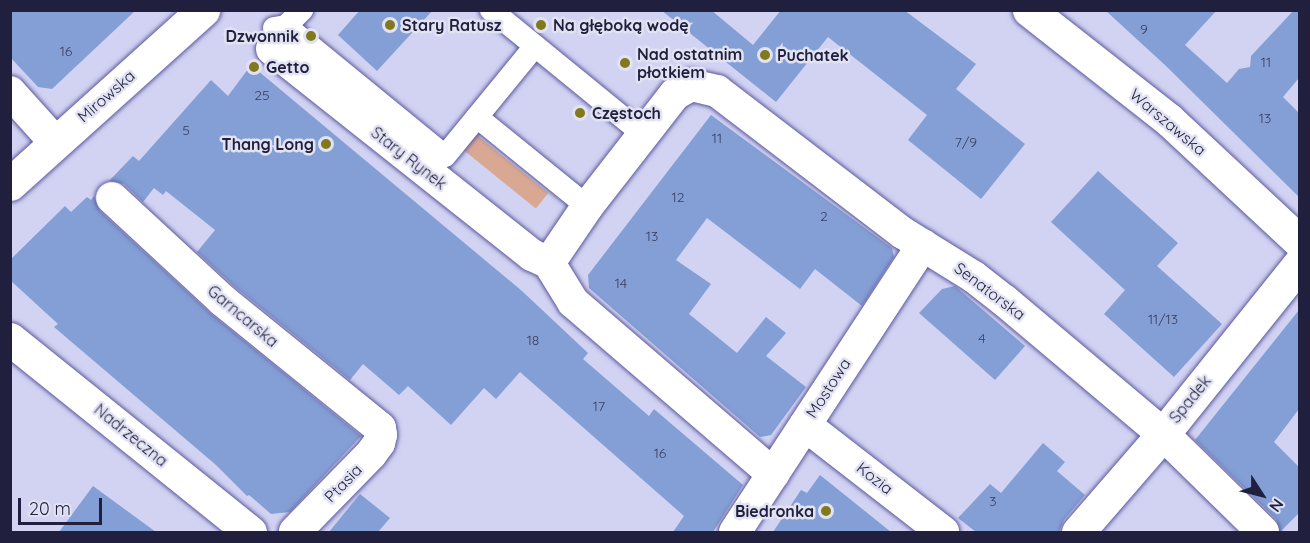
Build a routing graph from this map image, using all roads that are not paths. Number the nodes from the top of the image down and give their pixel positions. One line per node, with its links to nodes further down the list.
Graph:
1 (203, 10): 9 (street, Mirowska)
2 (491, 10): 5 (street)
3 (1029, 10): 13 (street, Warszawska)
4 (283, 28): 7 (street); 15 (street, Stary Rynek)
5 (535, 46): 7 (street); 8 (street)
6 (10, 92): 9 (street)
7 (477, 117): 12 (street)
8 (632, 124)
9 (55, 142): 10 (street, Mirowska)
10 (10, 183)
11 (112, 198): 19 (street, Garncarska)
12 (577, 198)
13 (1299, 242)
14 (923, 244): 15 (street, Senatorska); 18 (street, Mostowa); 20 (street, Senatorska)
15 (549, 263): 21 (street, Stary Rynek)
16 (1299, 263): 20 (street, Spadek)
17 (10, 339): 22 (street, Nadrzeczna)
18 (805, 425): 21 (street, Mostowa); 25 (street, Kozia)
19 (380, 428): 23 (street, Ptasia)
20 (1163, 434): 26 (street, Spadek); 27 (street, Senatorska)
21 (773, 474): 24 (street, Mostowa)
22 (249, 532)
23 (295, 532)
24 (735, 532)
25 (944, 532)
26 (1078, 532)
27 (1263, 532)

